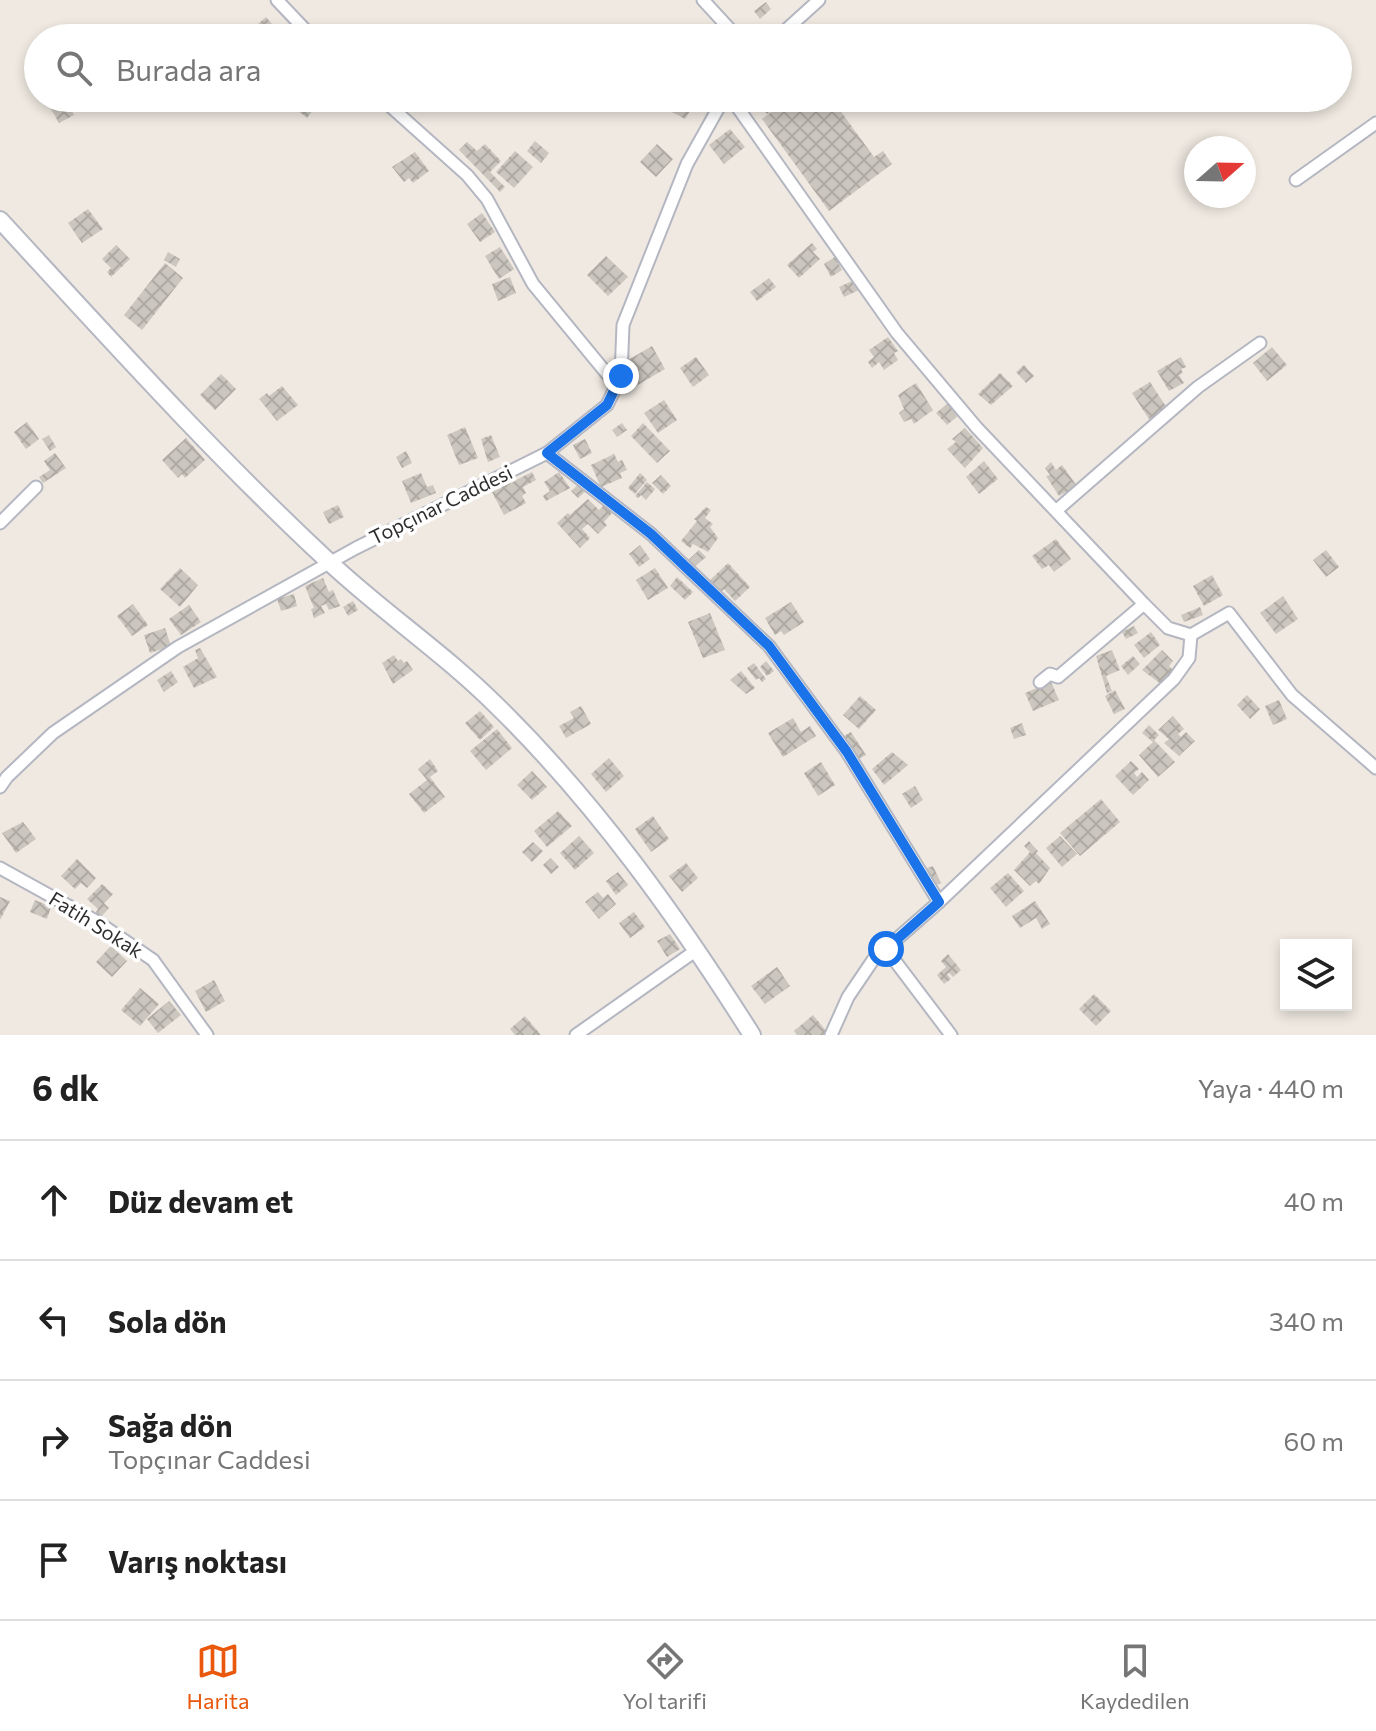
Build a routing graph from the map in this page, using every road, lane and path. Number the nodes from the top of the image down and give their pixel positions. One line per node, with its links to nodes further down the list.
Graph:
1 (277, 0): 4 (street)
2 (703, 0): 5 (street)
3 (819, 0): 6 (street)
4 (300, 24)
5 (725, 24)
6 (792, 24)
7 (397, 112): 14 (street)
8 (716, 112): 14 (street)
9 (741, 112): 17 (street)
10 (1376, 123): 11 (street)
11 (1296, 180)
12 (0, 220): 19 (street)
13 (1260, 343): 17 (street)
14 (617, 386): 15 (street, Topçınar Caddesi)
15 (547, 453): 19 (street, Topçınar Caddesi); 26 (street)
16 (36, 487): 18 (street)
17 (1057, 510): 20 (street)
18 (0, 523)
19 (329, 563): 24 (street, Topçınar Caddesi); 27 (street)
20 (1144, 604): 21 (street); 22 (street)
21 (1191, 635): 23 (street); 26 (street)
22 (1040, 682)
23 (1376, 768)
24 (0, 787)
25 (0, 868): 29 (street, Fatih Sokak)
26 (939, 902): 28 (street)
27 (698, 949): 30 (street); 31 (street)
28 (886, 949): 32 (street); 33 (street)
29 (207, 1035)
30 (576, 1035)
31 (752, 1035)
32 (831, 1035)
33 (951, 1035)

